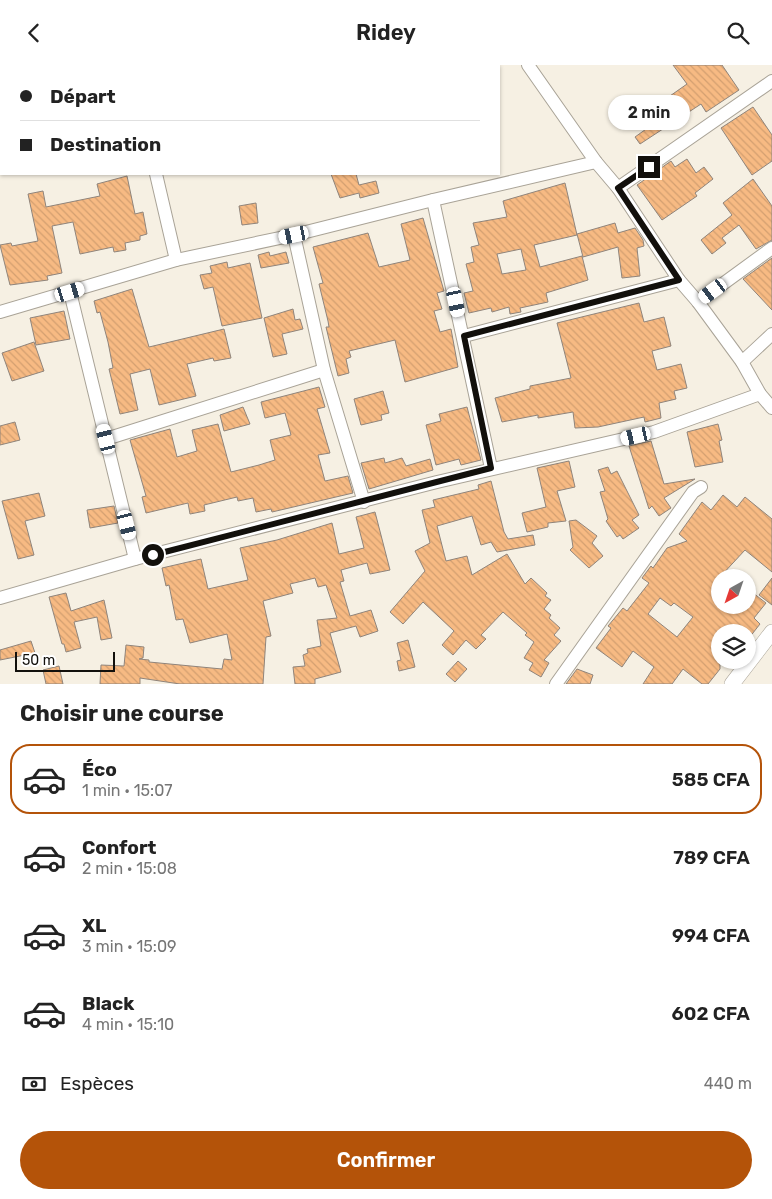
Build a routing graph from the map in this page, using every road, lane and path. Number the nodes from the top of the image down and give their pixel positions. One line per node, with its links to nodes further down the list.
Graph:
1 (535, 67): 3 (street)
2 (772, 81): 5 (street)
3 (596, 162): 5 (street); 6 (street)
4 (156, 175): 9 (street)
5 (618, 188): 10 (street)
6 (434, 199): 7 (street); 15 (street)
7 (294, 235): 9 (street); 17 (street)
8 (772, 248): 12 (street)
9 (176, 260): 11 (street)
10 (679, 280): 12 (street); 15 (street)
11 (70, 292): 13 (street); 20 (street)
12 (698, 302): 16 (street)
13 (1, 310)
14 (772, 334): 16 (street)
15 (464, 336): 21 (street)
16 (742, 363): 18 (street)
17 (324, 370): 20 (street); 23 (street)
18 (760, 394): 19 (street); 21 (street)
19 (772, 408)
20 (106, 439): 24 (street)
21 (491, 468): 23 (street)
22 (701, 487): 27 (street)
23 (364, 502): 24 (street)
24 (135, 559): 25 (street)
25 (0, 598)
26 (772, 632): 28 (street)
27 (556, 684)
28 (732, 684)

